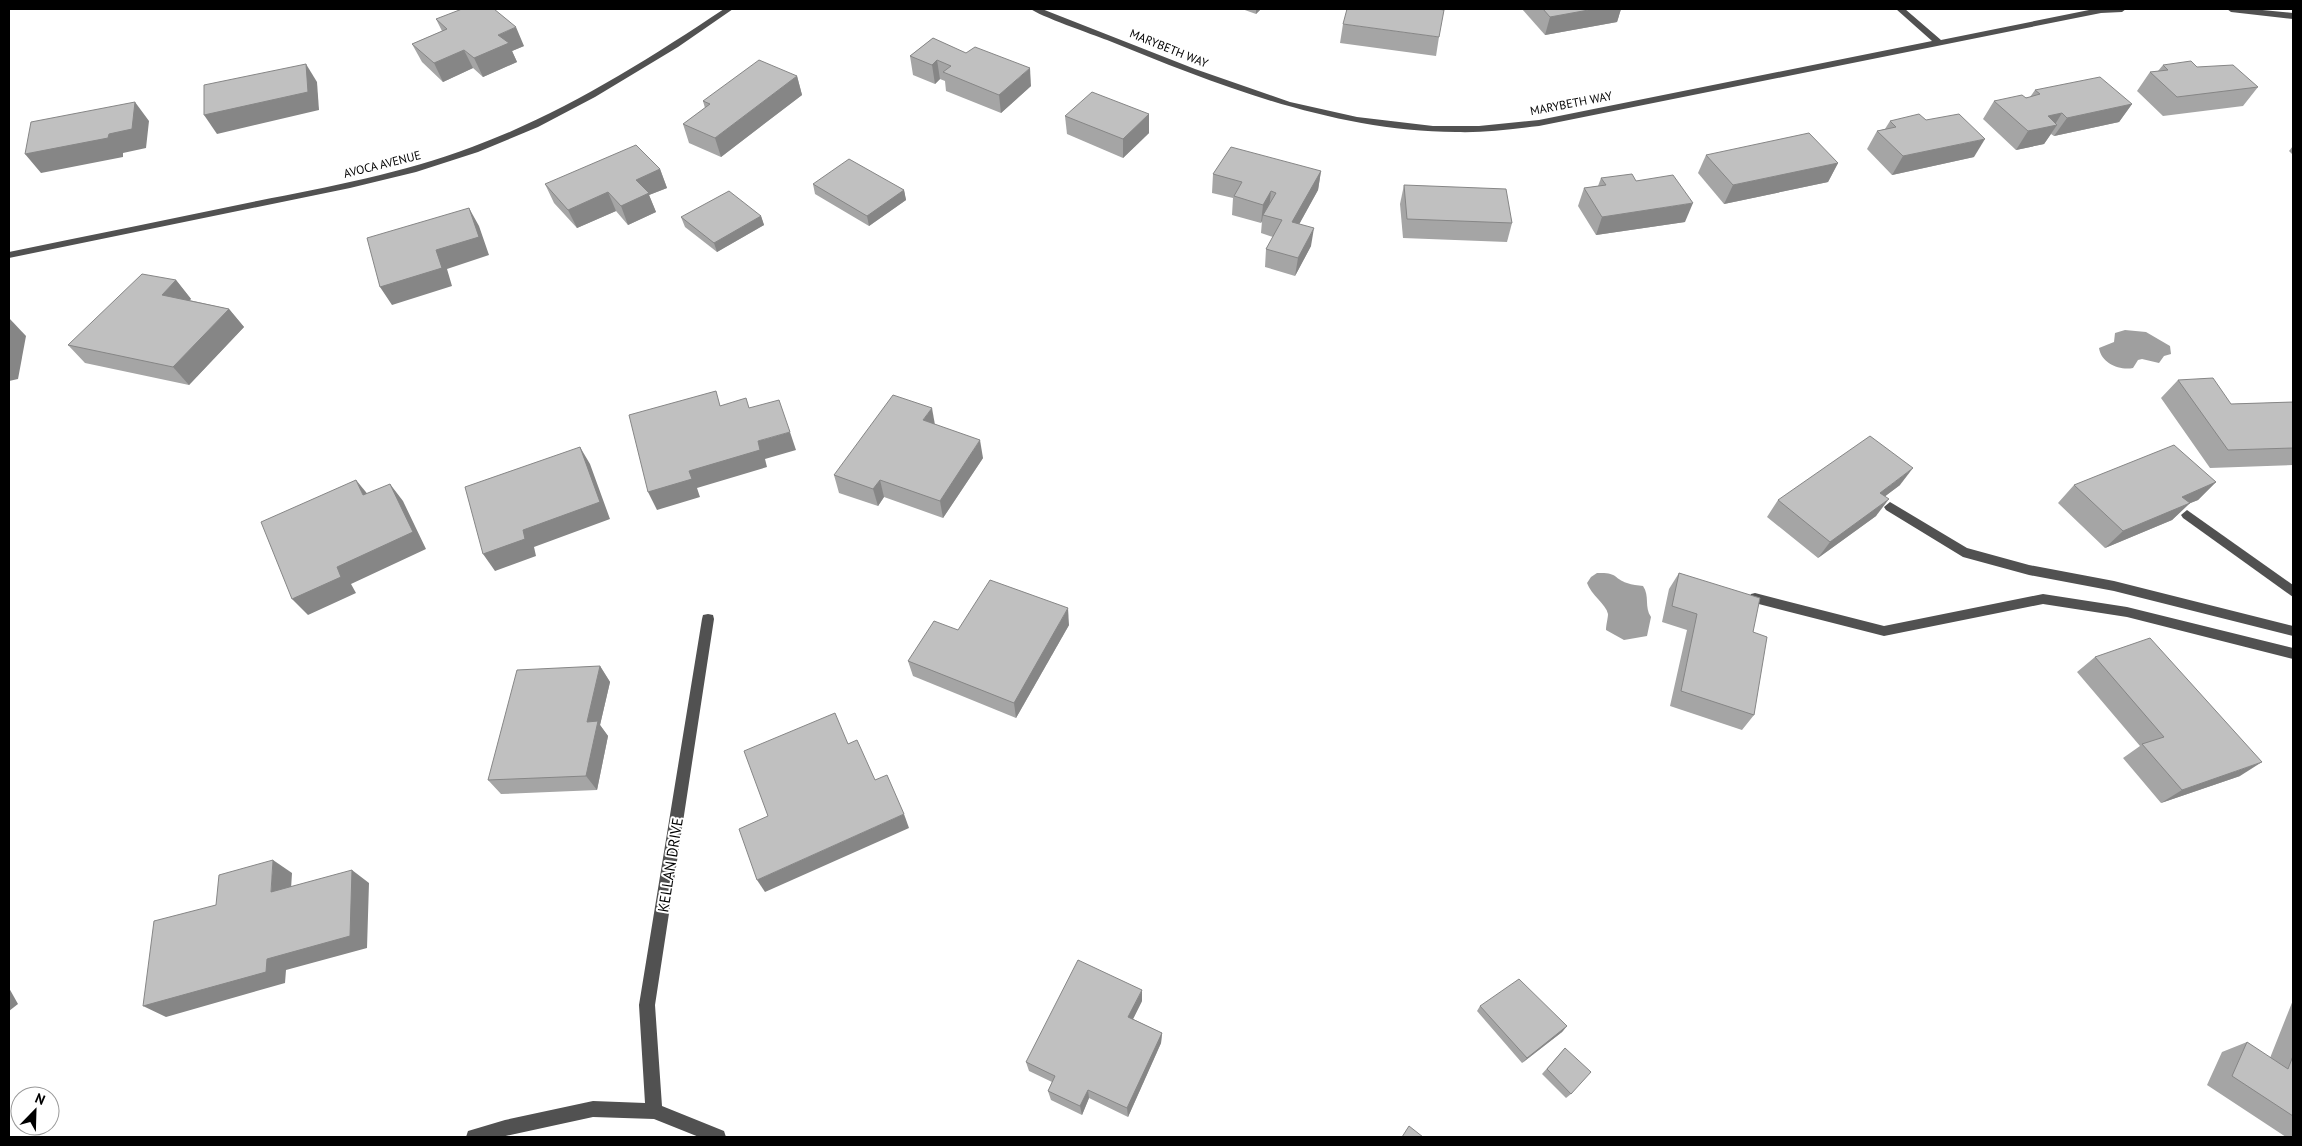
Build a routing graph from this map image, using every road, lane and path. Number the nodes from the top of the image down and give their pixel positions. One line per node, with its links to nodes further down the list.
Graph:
1 (729, 9): 8 (street, AVOCA AVENUE)
2 (1035, 9): 7 (street, MARYBETH WAY)
3 (1900, 9): 7 (street)
4 (2122, 9): 7 (street, MARYBETH WAY)
5 (2230, 9): 6 (street)
6 (2293, 16)
7 (1938, 42)
8 (9, 255)
9 (1890, 507): 14 (street)
10 (2187, 515): 11 (street)
11 (2293, 592)
12 (1755, 598): 15 (street)
13 (708, 619): 16 (street, KELLAN DRIVE)
14 (2293, 631)
15 (2293, 654)
16 (654, 1112): 17 (street); 18 (street)
17 (474, 1137)
18 (718, 1137)

